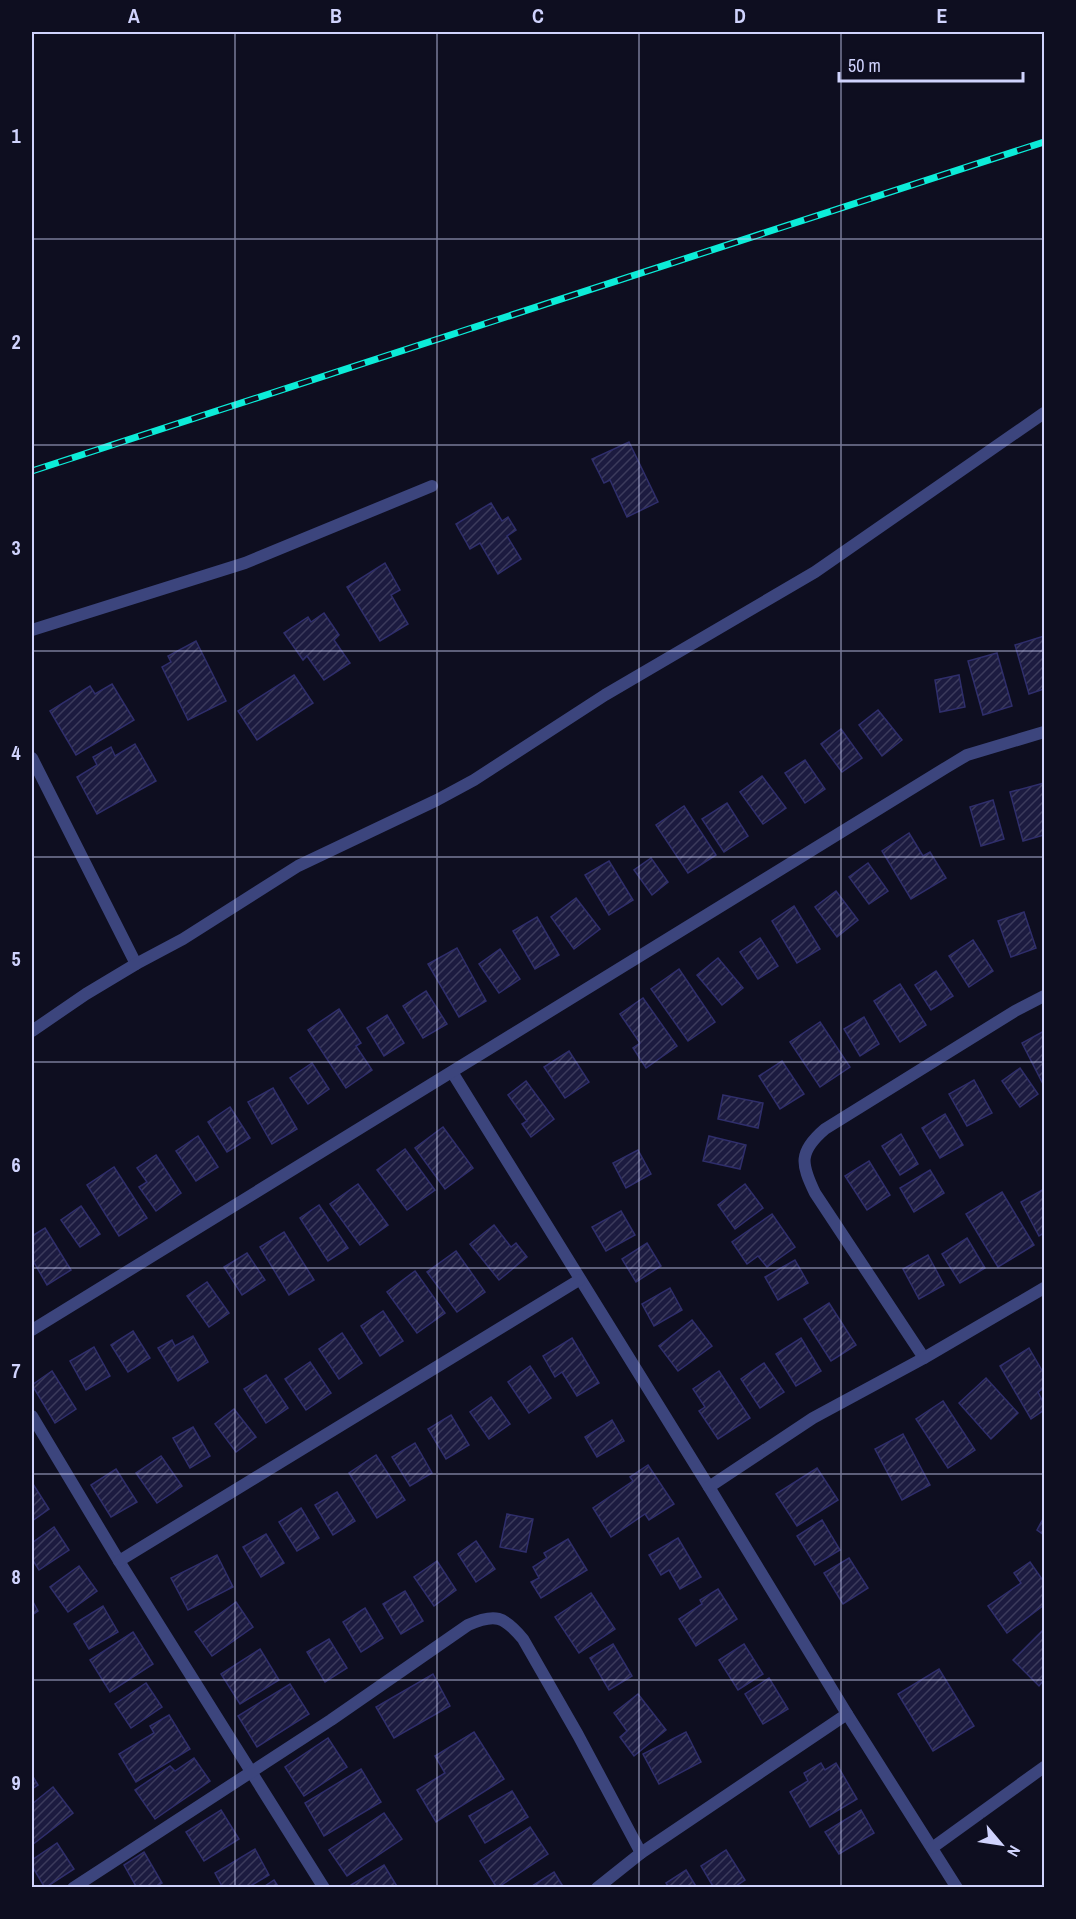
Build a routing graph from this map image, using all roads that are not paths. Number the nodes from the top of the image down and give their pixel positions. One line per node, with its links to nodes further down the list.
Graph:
1 (1044, 413): 6 (street)
2 (432, 486): 3 (street)
3 (32, 630)
4 (1044, 732): 9 (street)
5 (32, 758): 6 (street)
6 (136, 964): 8 (street)
7 (1044, 996): 13 (street)
8 (32, 1031)
9 (452, 1072): 10 (street); 12 (street)
10 (579, 1280): 15 (street); 16 (street)
11 (1044, 1288): 13 (street)
12 (32, 1329)
13 (924, 1358): 15 (street)
14 (32, 1416): 16 (street)
15 (709, 1487): 17 (street)
16 (119, 1561): 19 (street)
17 (847, 1714): 20 (street); 21 (street)
18 (1044, 1767): 20 (street)
19 (251, 1771): 21 (street); 22 (street); 23 (street)
20 (932, 1848): 25 (street)
21 (641, 1853): 24 (street)
22 (73, 1887)
23 (324, 1887)
24 (597, 1887)
25 (957, 1887)

